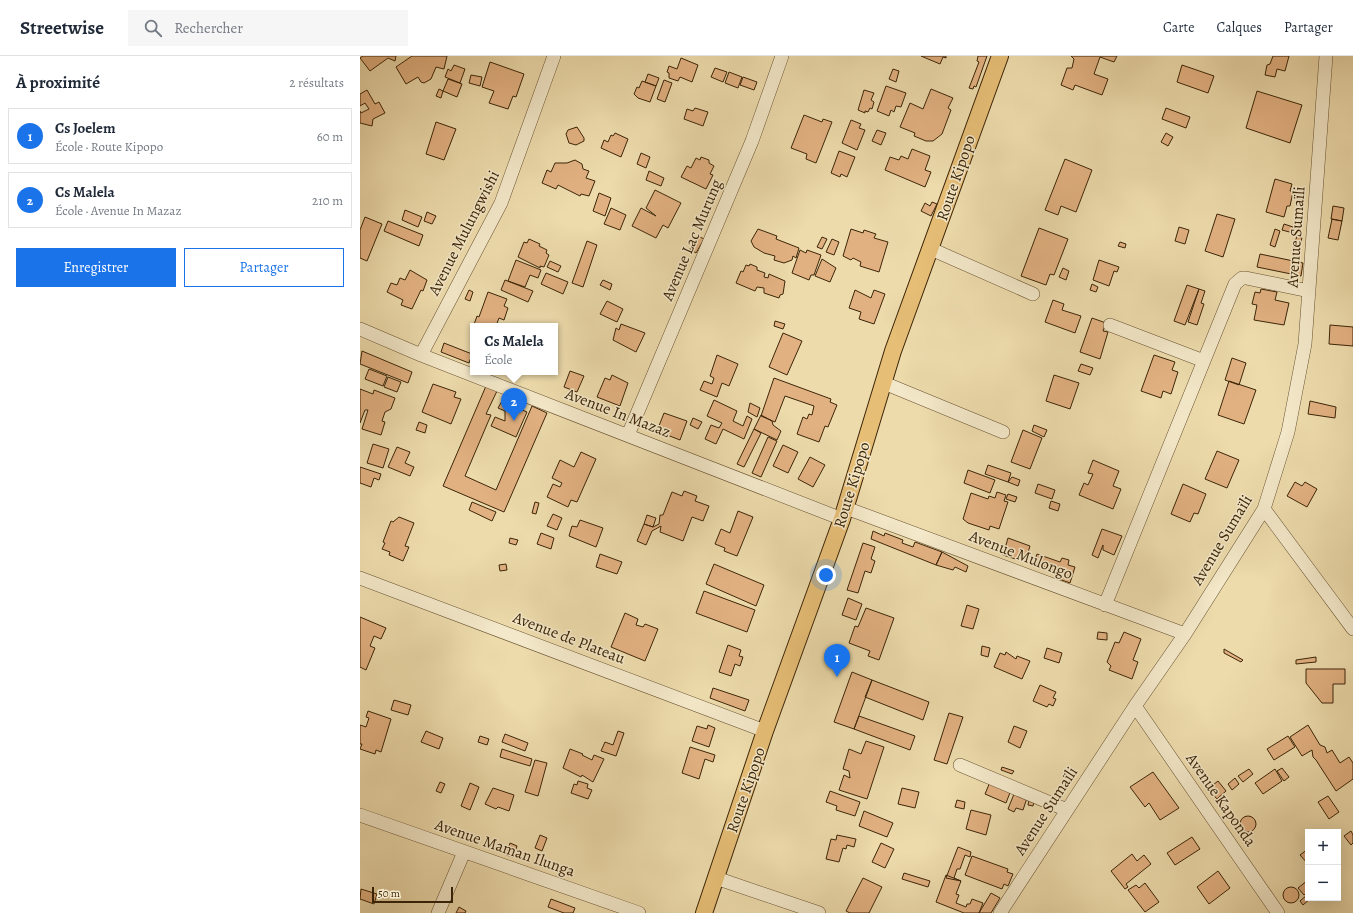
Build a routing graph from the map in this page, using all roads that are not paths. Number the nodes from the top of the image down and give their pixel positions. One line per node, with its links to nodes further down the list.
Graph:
1 (554, 56): 10 (street, Avenue Mulungwishi)
2 (782, 56): 16 (street, Avenue Lac Murung)
3 (1000, 56): 5 (main road, Route Kipopo)
4 (1326, 56): 6 (street, Avenue Sumaïli)
5 (931, 250): 7 (street); 14 (main road, Route Kipopo)
6 (1309, 291): 11 (street); 17 (street, Avenue Sumaïli)
7 (1033, 294)
8 (1110, 324): 11 (street)
9 (360, 329): 10 (street, Avenue In Mazaz)
10 (421, 355): 12 (street, Avenue In Mazaz)
11 (1204, 361): 20 (street)
12 (470, 374)
13 (473, 375): 16 (street, Avenue In Mazaz)
14 (884, 383): 15 (street); 18 (main road, Route Kipopo)
15 (1003, 432)
16 (628, 435): 18 (street, Avenue In Mazaz)
17 (1264, 509): 21 (street); 22 (street, Avenue Sumaïli)
18 (844, 513): 20 (street, Avenue Mulongo); 24 (main road, Route Kipopo)
19 (360, 578): 24 (street, Avenue de Plateau)
20 (1105, 605): 22 (street, Avenue Mulongo)
21 (1353, 629)
22 (1184, 634): 23 (street, Avenue Sumaïli)
23 (1135, 706): 26 (street, Avenue Sumaïli); 35 (street, Avenue Kaponda)
24 (765, 731): 29 (main road, Route Kipopo)
25 (960, 765): 26 (street)
26 (1067, 810): 34 (street, Avenue Sumaïli)
27 (360, 815): 28 (street, Avenue Maman Ilunga)
28 (464, 852): 30 (street); 31 (street, Avenue Maman Ilunga)
29 (716, 878): 32 (main road, Route Kipopo); 33 (street)
30 (438, 913)
31 (639, 913)
32 (704, 913)
33 (819, 913)
34 (1000, 913)
35 (1278, 913)

